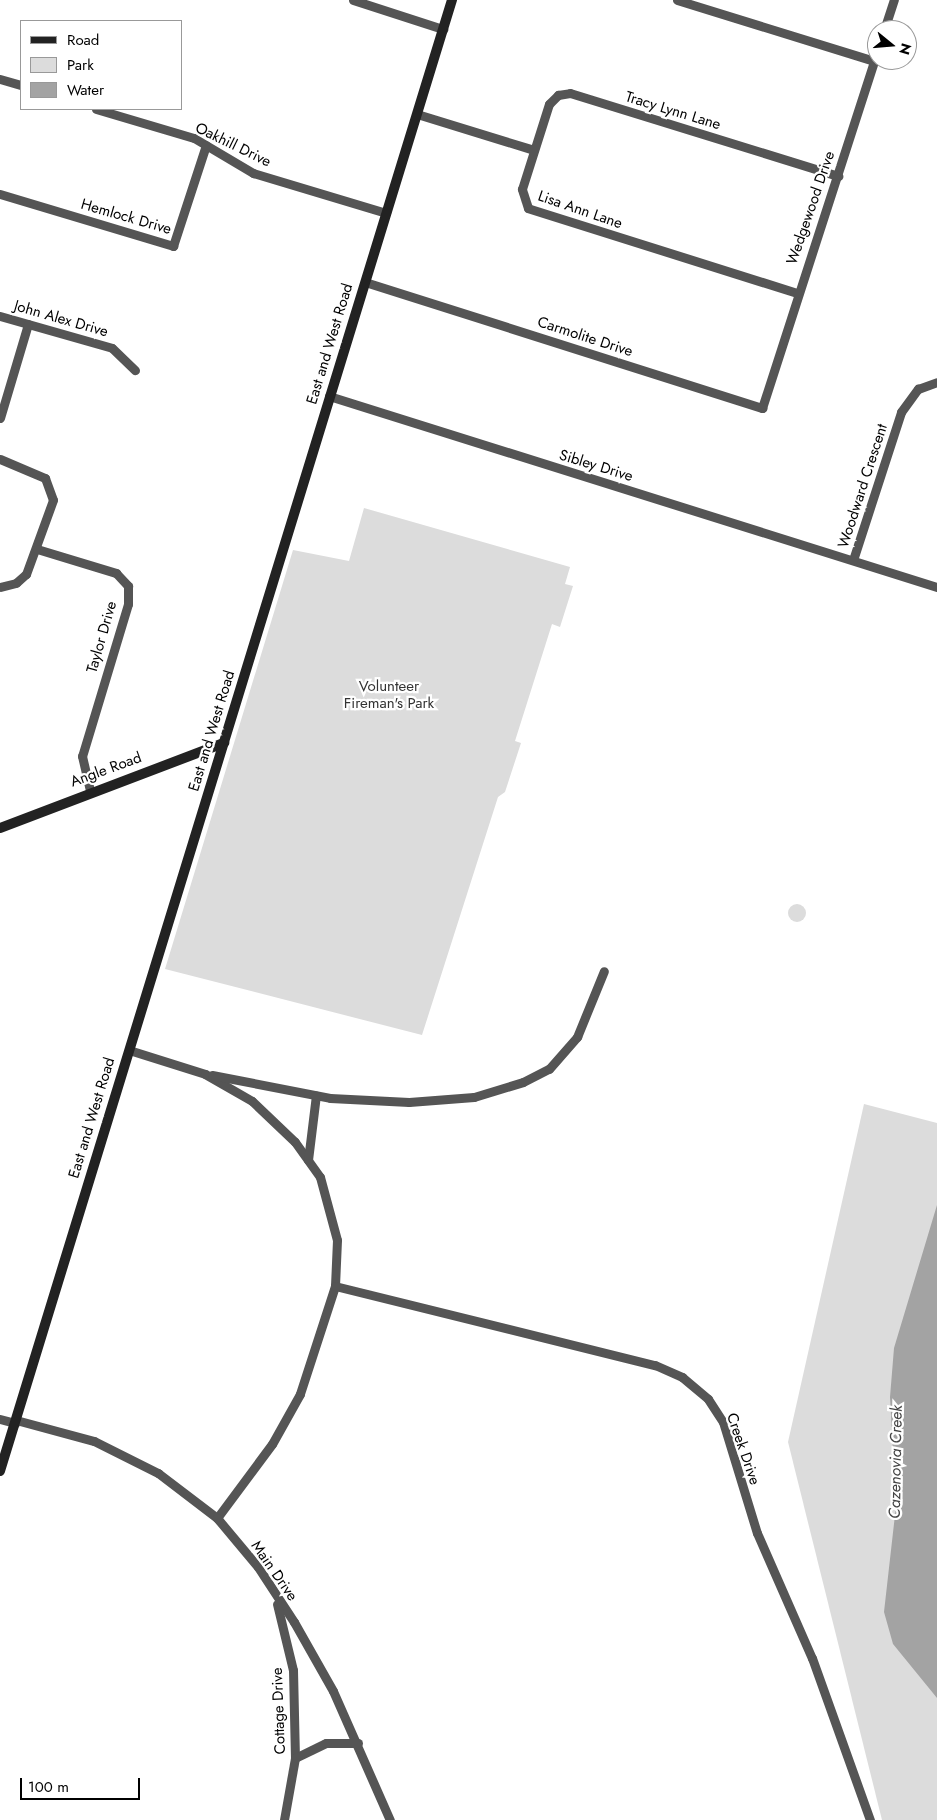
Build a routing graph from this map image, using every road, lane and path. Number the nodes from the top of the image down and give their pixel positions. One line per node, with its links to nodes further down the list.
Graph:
1 (353, 0): 6 (street)
2 (452, 0): 6 (street, East and West Road)
3 (676, 0): 7 (street)
4 (894, 0): 5 (street)
5 (887, 20)
6 (443, 30): 12 (street, East and West Road)
7 (867, 54)
8 (872, 70): 15 (street, Wedgewood Drive)
9 (0, 79): 10 (street)
10 (20, 85)
11 (99, 110): 13 (street, Oakhill Drive)
12 (417, 114): 14 (street); 17 (street, East and West Road)
13 (206, 145): 16 (street, Hemlock Drive); 17 (street, Oakhill Drive)
14 (534, 150): 15 (street, Tracy Lynn Lane); 19 (street, Lisa Ann Lane)
15 (838, 176): 19 (street, Wedgewood Drive)
16 (0, 194)
17 (386, 213): 18 (street, East and West Road)
18 (365, 282): 23 (street, Carmolite Drive); 25 (street, East and West Road)
19 (798, 293): 23 (street, Wedgewood Drive)
20 (0, 316): 21 (street, John Alex Drive)
21 (28, 324): 22 (street, John Alex Drive); 26 (street)
22 (136, 370)
23 (773, 373)
24 (937, 382): 29 (street, Woodward Crescent)
25 (330, 396): 29 (street, Sibley Drive); 32 (street, East and West Road)
26 (0, 418)
27 (0, 459): 28 (street)
28 (37, 549): 30 (street); 33 (street, Taylor Drive)
29 (854, 560): 31 (street, Woodward Crescent)
30 (0, 587)
31 (937, 587)
32 (224, 743): 33 (street, Angle Road); 36 (street, East and West Road)
33 (90, 790): 34 (street, Angle Road)
34 (0, 828)
35 (604, 971): 38 (street)
36 (129, 1050): 37 (street); 42 (street, East and West Road)
37 (205, 1074): 38 (street); 39 (street)
38 (316, 1095): 39 (street)
39 (308, 1160): 40 (street)
40 (335, 1286): 44 (street); 50 (street, Creek Drive)
41 (0, 1419): 42 (street, Main Drive)
42 (15, 1421): 43 (street, East and West Road); 44 (street, Main Drive)
43 (0, 1471)
44 (217, 1518): 45 (street, Main Drive)
45 (277, 1602): 46 (street, Main Drive); 47 (street, Cottage Drive)
46 (358, 1743): 47 (street); 49 (street, Main Drive)
47 (295, 1758): 48 (street, Cottage Drive)
48 (284, 1820)
49 (390, 1820)
50 (870, 1820)

